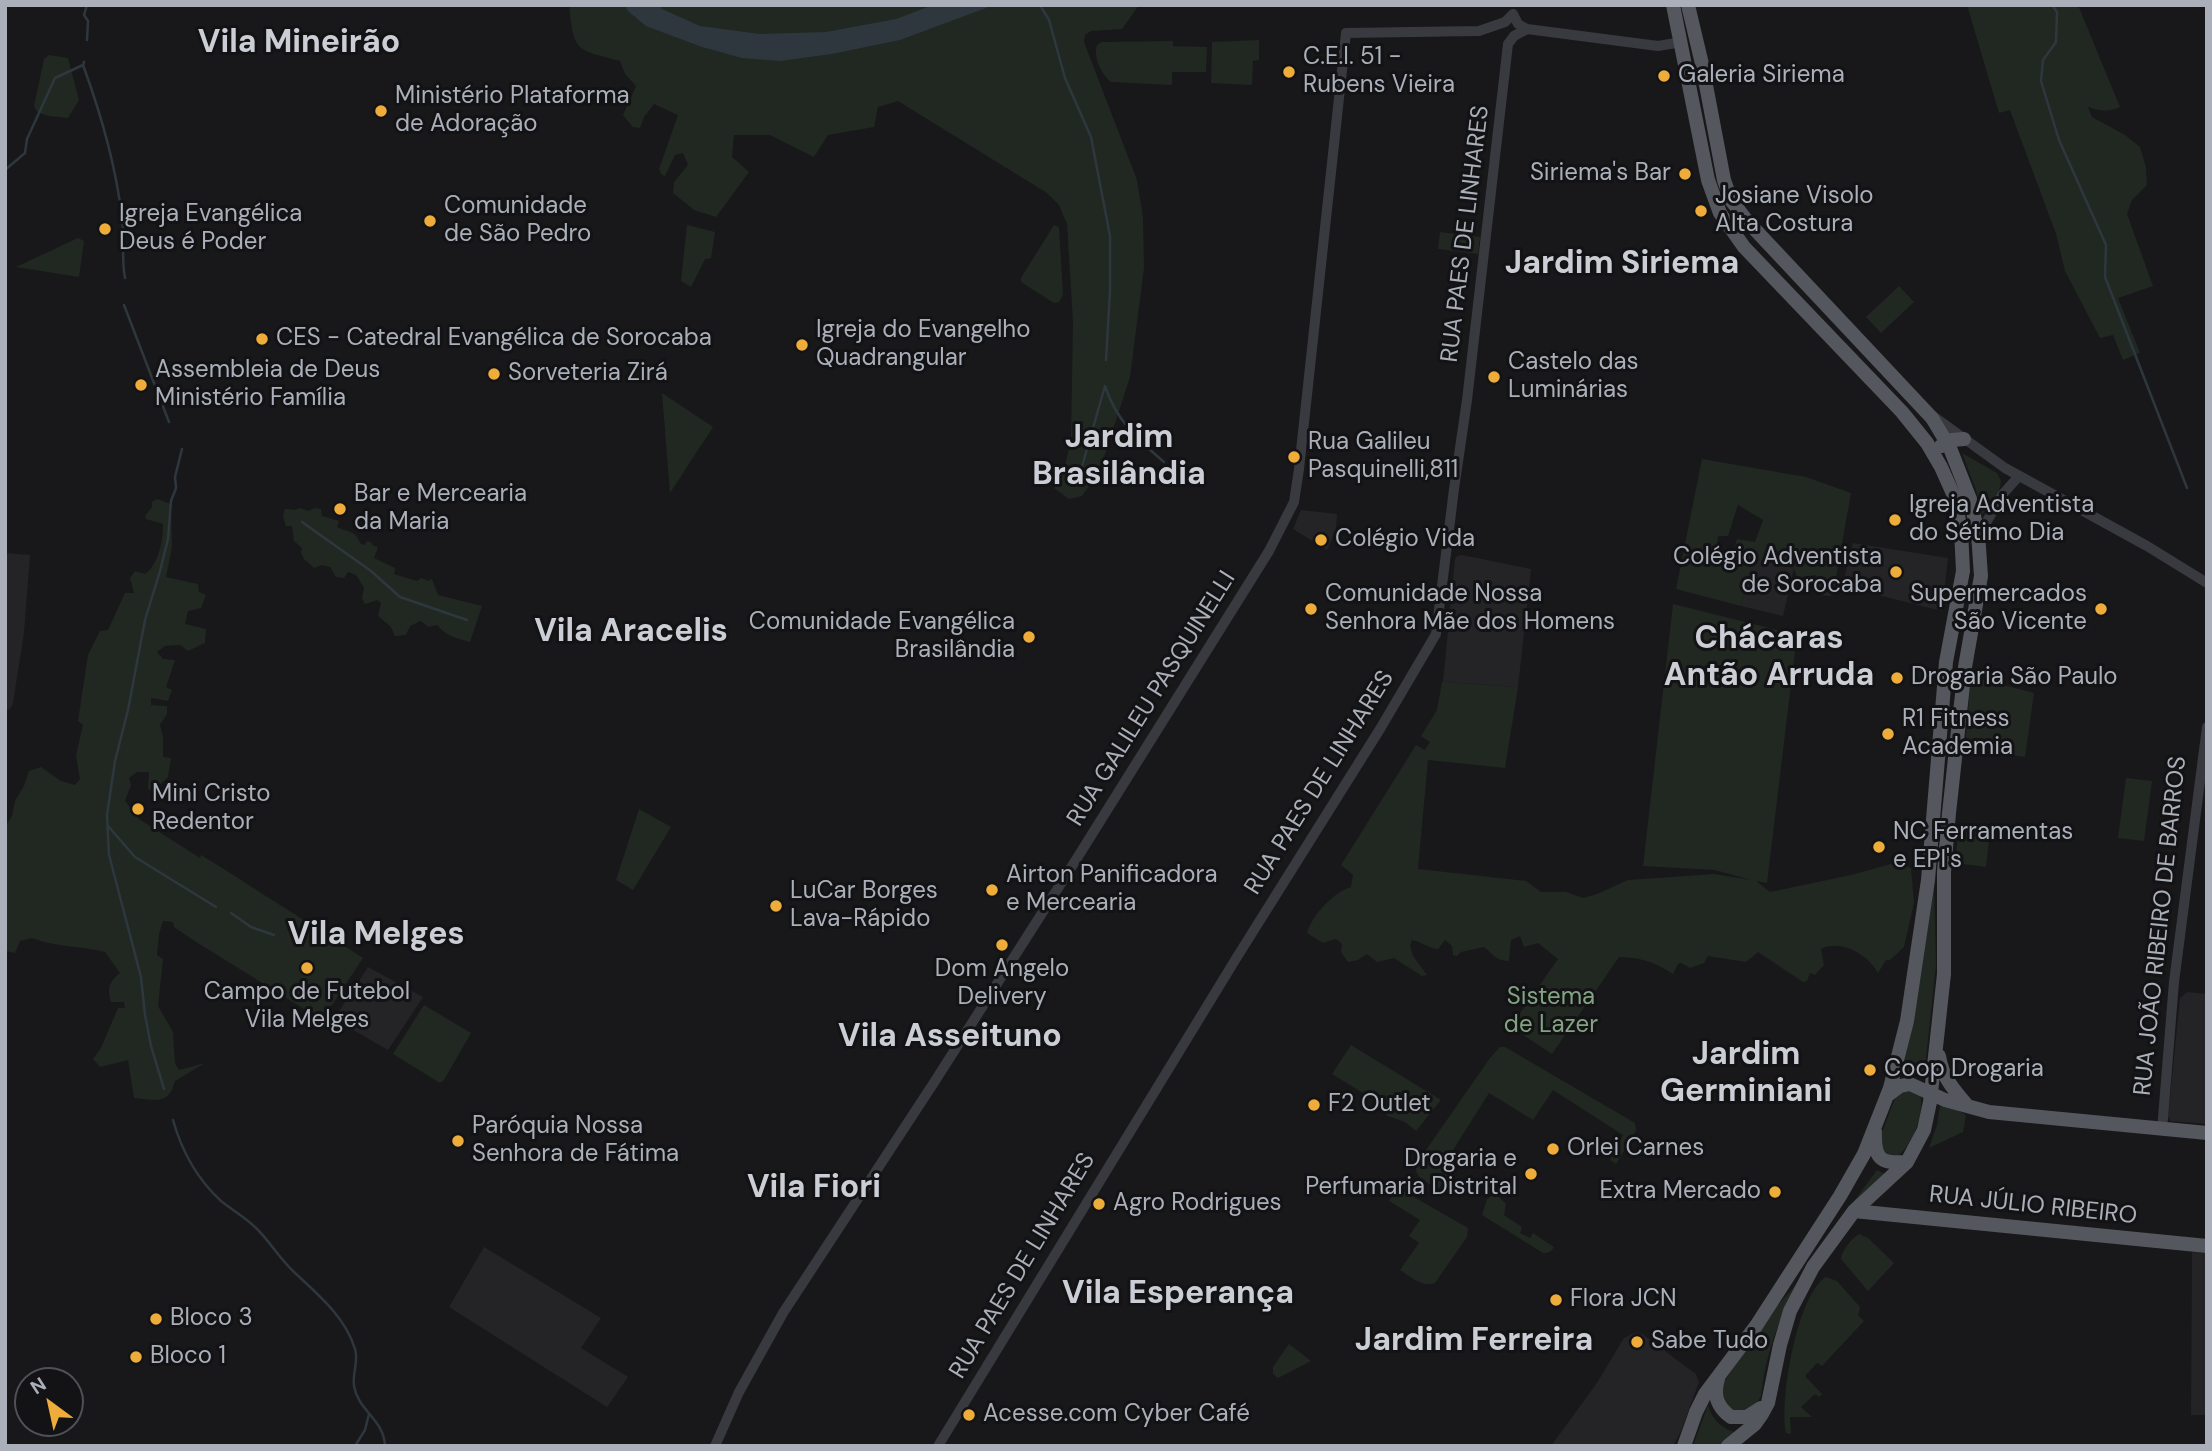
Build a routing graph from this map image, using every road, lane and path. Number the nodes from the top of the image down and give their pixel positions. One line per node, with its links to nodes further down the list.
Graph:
1 (1673, 5): 6 (main road)
2 (1688, 5): 4 (main road)
3 (1514, 10): 5 (street); 30 (street, RUA GALILEU PASQUINELLI)
4 (1692, 24): 6 (main road); 7 (main road)
5 (1527, 29): 6 (street); 31 (street, RUA PAES DE LINHARES)
6 (1682, 42): 10 (main road)
7 (1922, 407): 8 (street); 9 (main road)
8 (1964, 439): 9 (main road); 11 (street)
9 (1947, 442): 10 (main road); 14 (main road)
10 (1934, 455): 20 (main road)
11 (2005, 468): 12 (street); 13 (street)
12 (2019, 476): 13 (street); 15 (street)
13 (2002, 495): 14 (street)
14 (1978, 537): 18 (main road)
15 (2201, 576): 16 (street)
16 (2207, 583)
17 (2207, 727): 23 (street, RUA JOÃO RIBEIRO DE BARROS)
18 (1937, 1047): 19 (main road); 21 (main road)
19 (1931, 1094): 20 (main road); 21 (main road); 25 (main road)
20 (1888, 1096): 22 (main road)
21 (1967, 1105): 23 (main road)
22 (1876, 1123): 25 (main road); 28 (main road)
23 (2162, 1130): 24 (main road)
24 (2207, 1133)
25 (1907, 1162): 26 (main road)
26 (1854, 1211): 27 (main road, RUA JÚLIO RIBEIRO); 29 (main road)
27 (2207, 1247)
28 (1719, 1374): 29 (main road); 32 (main road)
29 (1772, 1382): 33 (main road)
30 (715, 1446)
31 (938, 1446)
32 (1684, 1446)
33 (1728, 1446)

